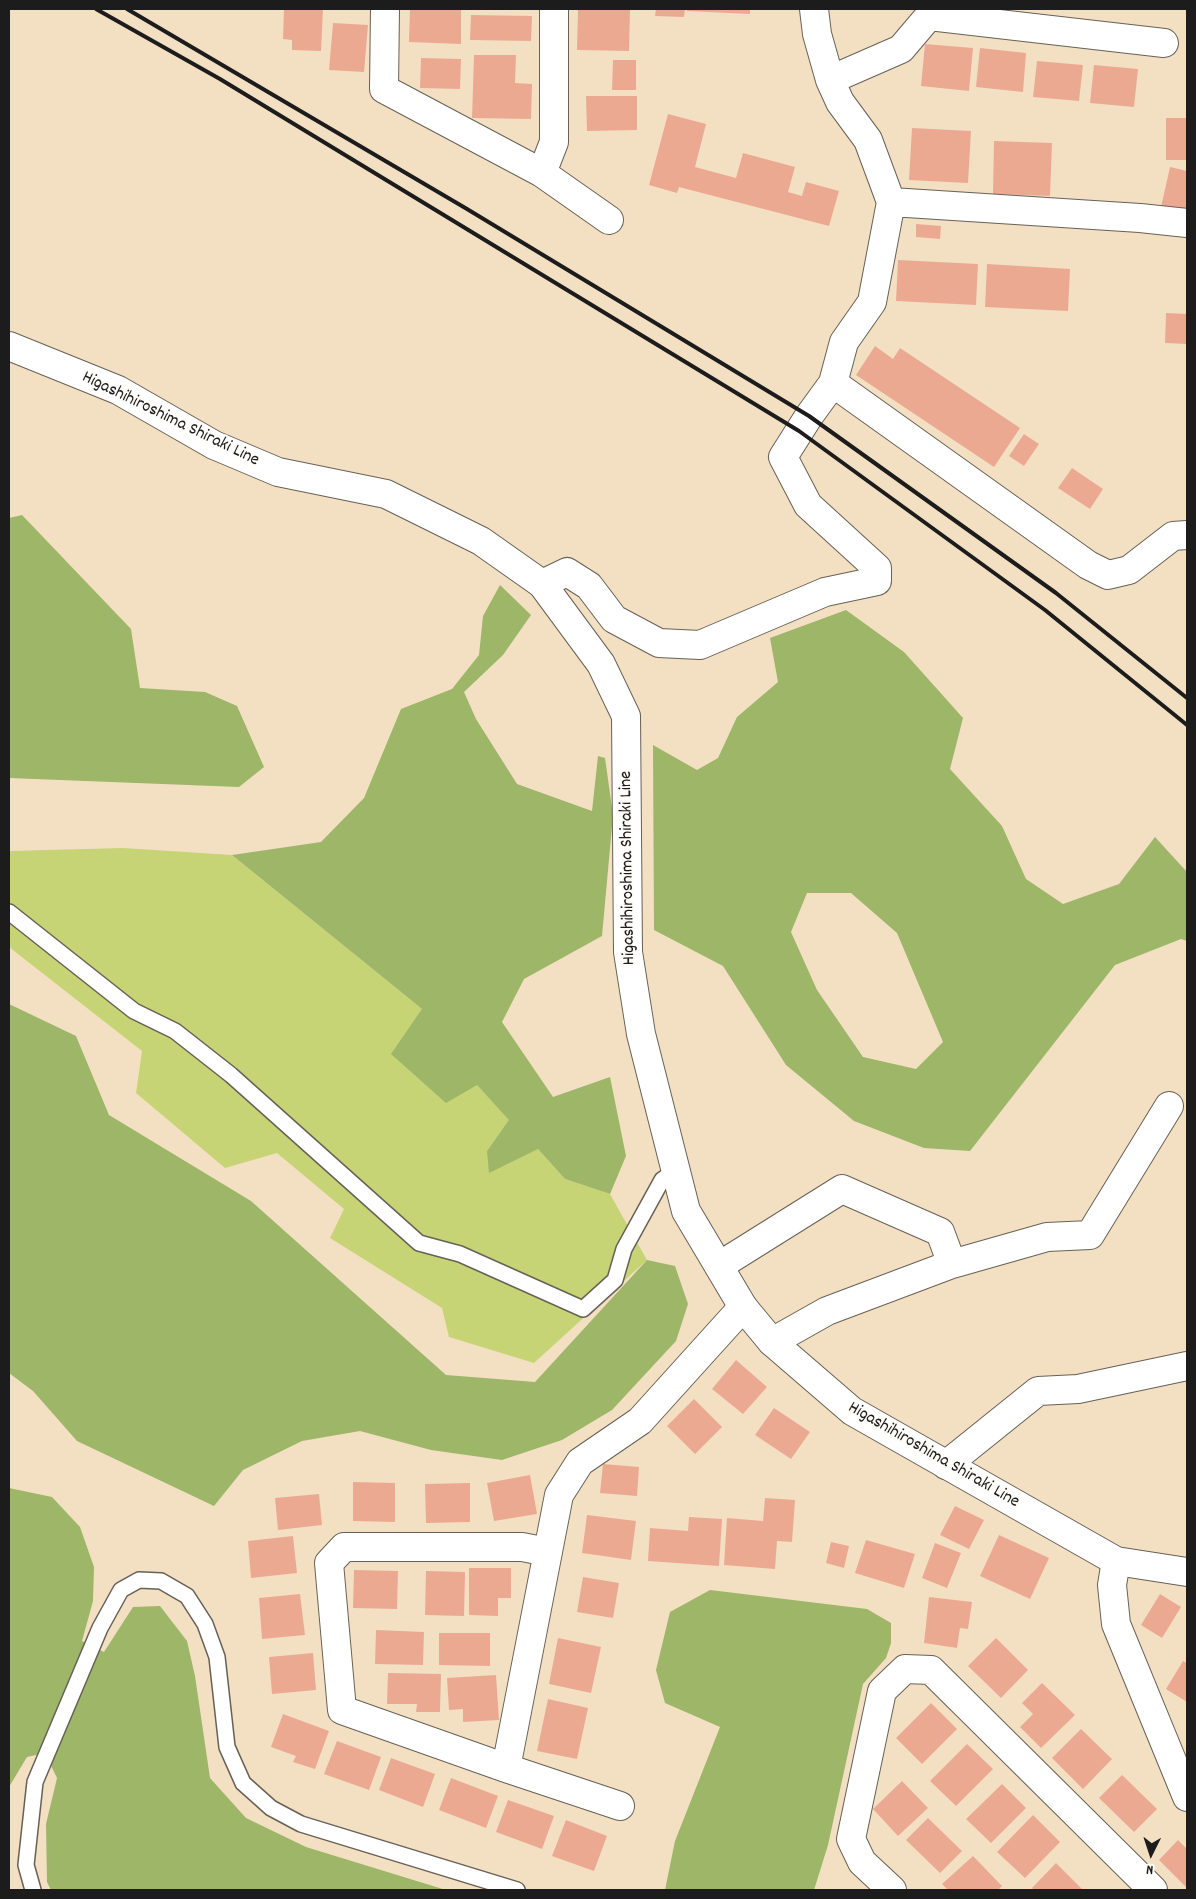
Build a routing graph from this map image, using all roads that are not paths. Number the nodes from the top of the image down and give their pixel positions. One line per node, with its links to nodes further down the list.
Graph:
1 (385, 9): 7 (street)
2 (554, 9): 7 (street)
3 (814, 9): 6 (street)
4 (1036, 18): 5 (street); 6 (street)
5 (1164, 43)
6 (830, 80): 8 (street)
7 (542, 172): 9 (street)
8 (891, 202): 10 (street); 12 (street)
9 (609, 220)
10 (1187, 223)
11 (9, 346): 14 (street, Higashihiroshima Shiraki Line)
12 (833, 384): 13 (street); 14 (street)
13 (1187, 535)
14 (542, 584): 17 (street, Higashihiroshima Shiraki Line)
15 (9, 912): 17 (lane)
16 (1169, 1106): 18 (street)
17 (675, 1171): 19 (street, Higashihiroshima Shiraki Line)
18 (952, 1264): 19 (street); 21 (street)
19 (719, 1266): 20 (street, Higashihiroshima Shiraki Line)
20 (743, 1307): 21 (street, Higashihiroshima Shiraki Line); 24 (street)
21 (772, 1342): 23 (street, Higashihiroshima Shiraki Line)
22 (1187, 1366): 23 (street)
23 (946, 1465): 25 (street, Higashihiroshima Shiraki Line)
24 (548, 1552): 27 (street); 27 (street)
25 (1116, 1561): 26 (street, Higashihiroshima Shiraki Line); 28 (street)
26 (1187, 1572)
27 (506, 1768): 29 (street)
28 (1187, 1797)
29 (620, 1806)
30 (33, 1890): 31 (lane)
31 (517, 1890)
32 (892, 1890): 33 (street)
33 (1153, 1890)

